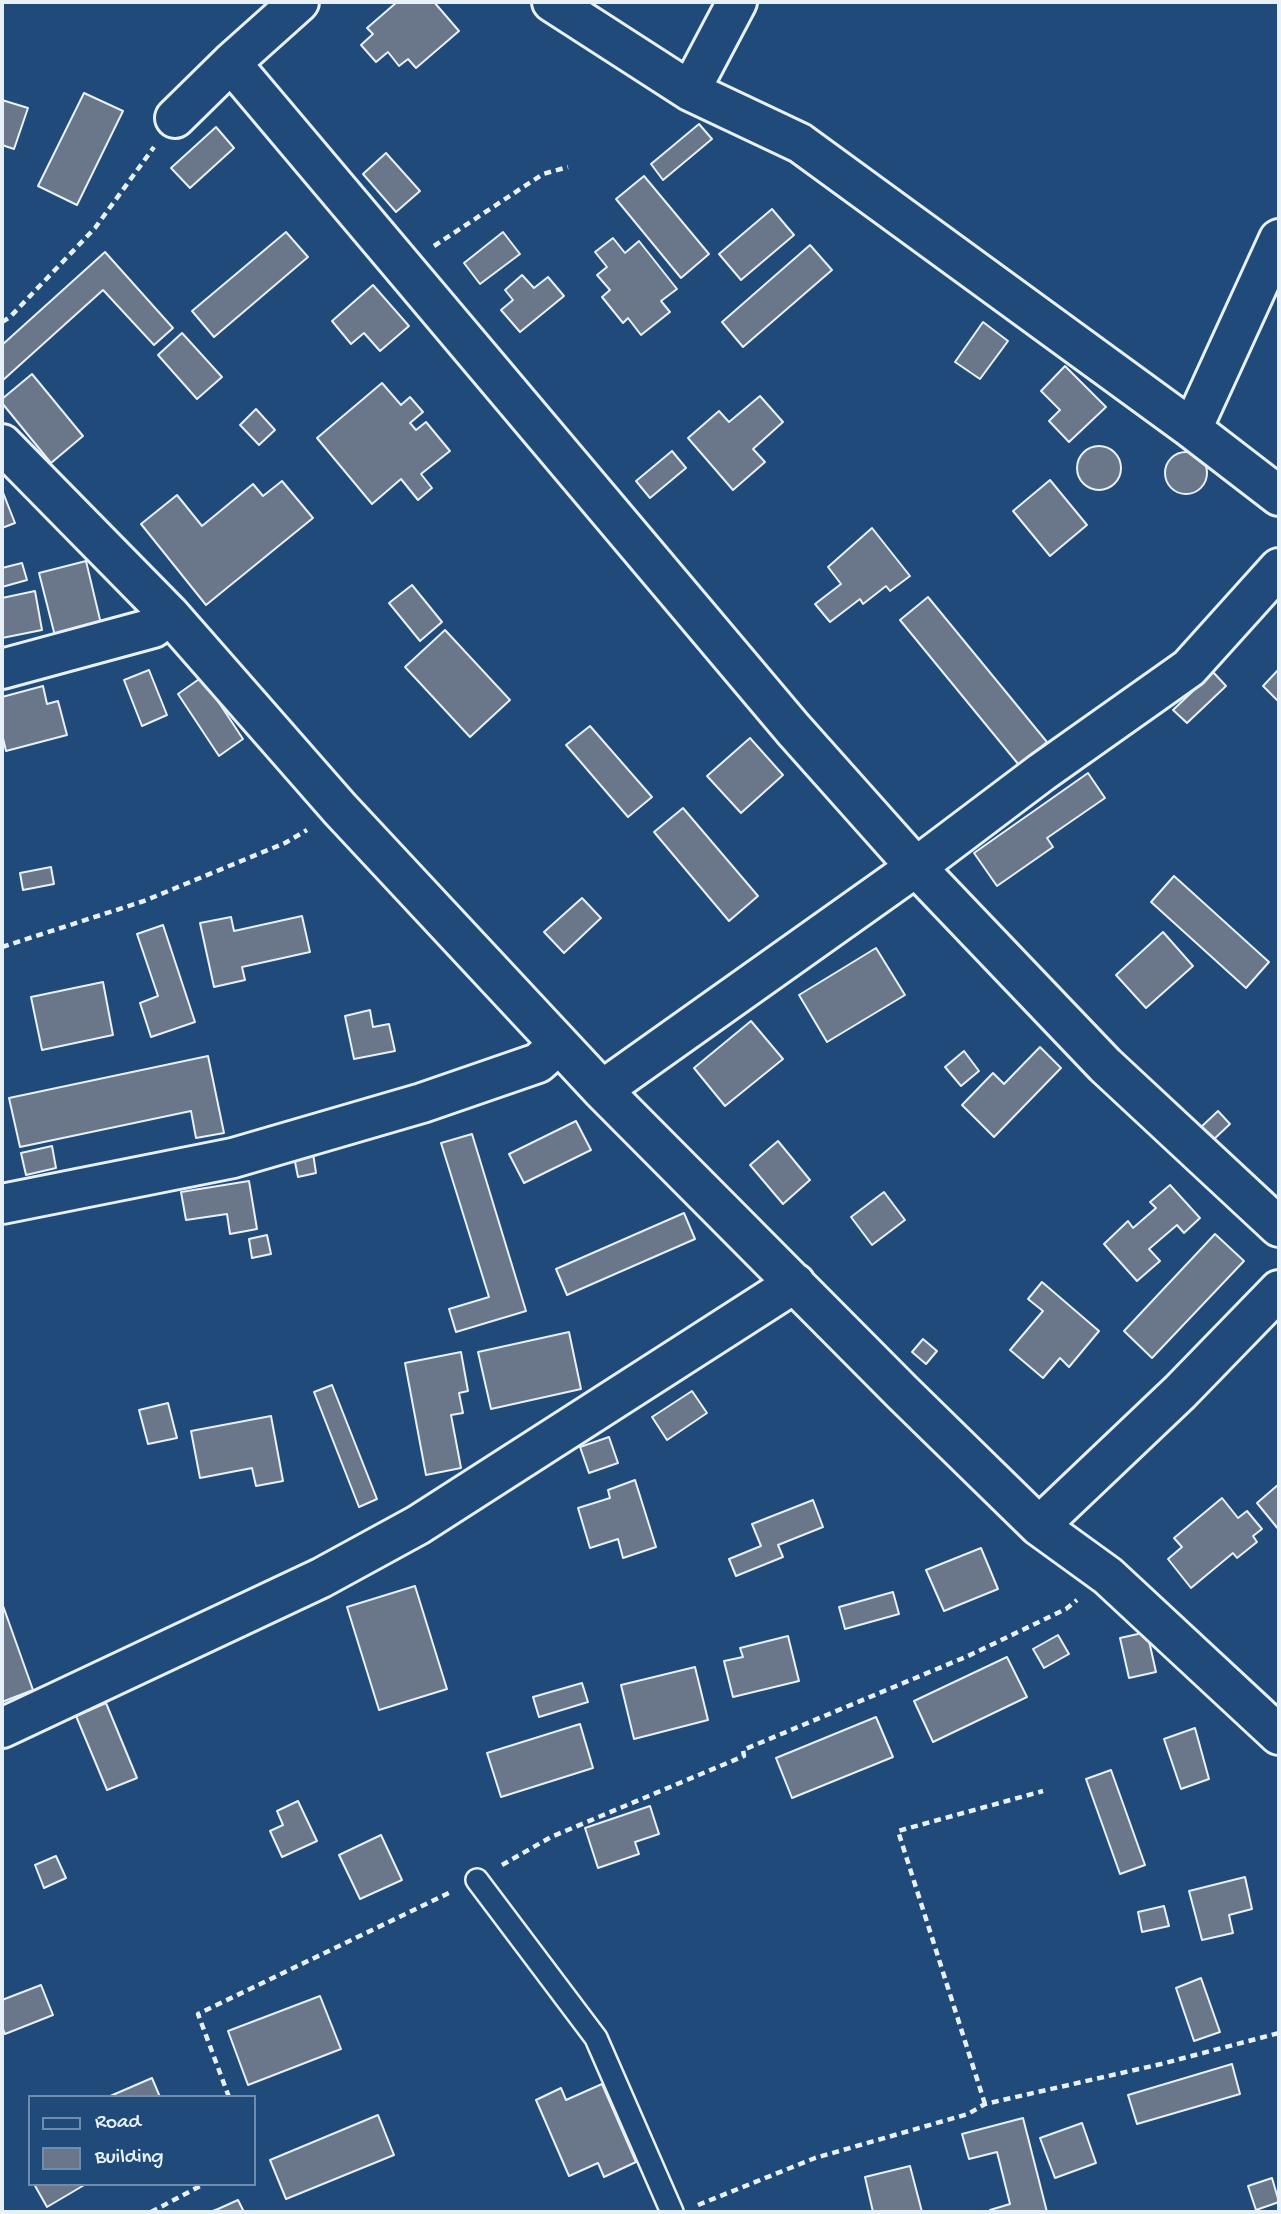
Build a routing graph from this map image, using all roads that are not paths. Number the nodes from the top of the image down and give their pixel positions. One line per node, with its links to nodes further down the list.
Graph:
1 (299, 2): 4 (street)
2 (552, 2): 5 (street)
3 (737, 2): 5 (street)
4 (231, 63): 6 (street); 14 (street)
5 (690, 91): 8 (street)
6 (176, 118)
7 (1279, 239): 8 (street)
8 (1192, 429): 10 (street)
9 (2, 444): 12 (street)
10 (1279, 496)
11 (1279, 568): 14 (street)
12 (170, 615): 13 (street); 15 (street)
13 (2, 668)
14 (916, 867): 16 (street); 18 (street)
15 (559, 1044): 16 (street); 17 (street)
16 (602, 1090): 19 (street)
17 (2, 1204)
18 (1279, 1227)
19 (796, 1283): 21 (street); 22 (street)
20 (1279, 1290): 21 (street)
21 (1039, 1526): 23 (street)
22 (2, 1728)
23 (1279, 1735)
24 (477, 1880): 25 (lane)
25 (672, 2212)

